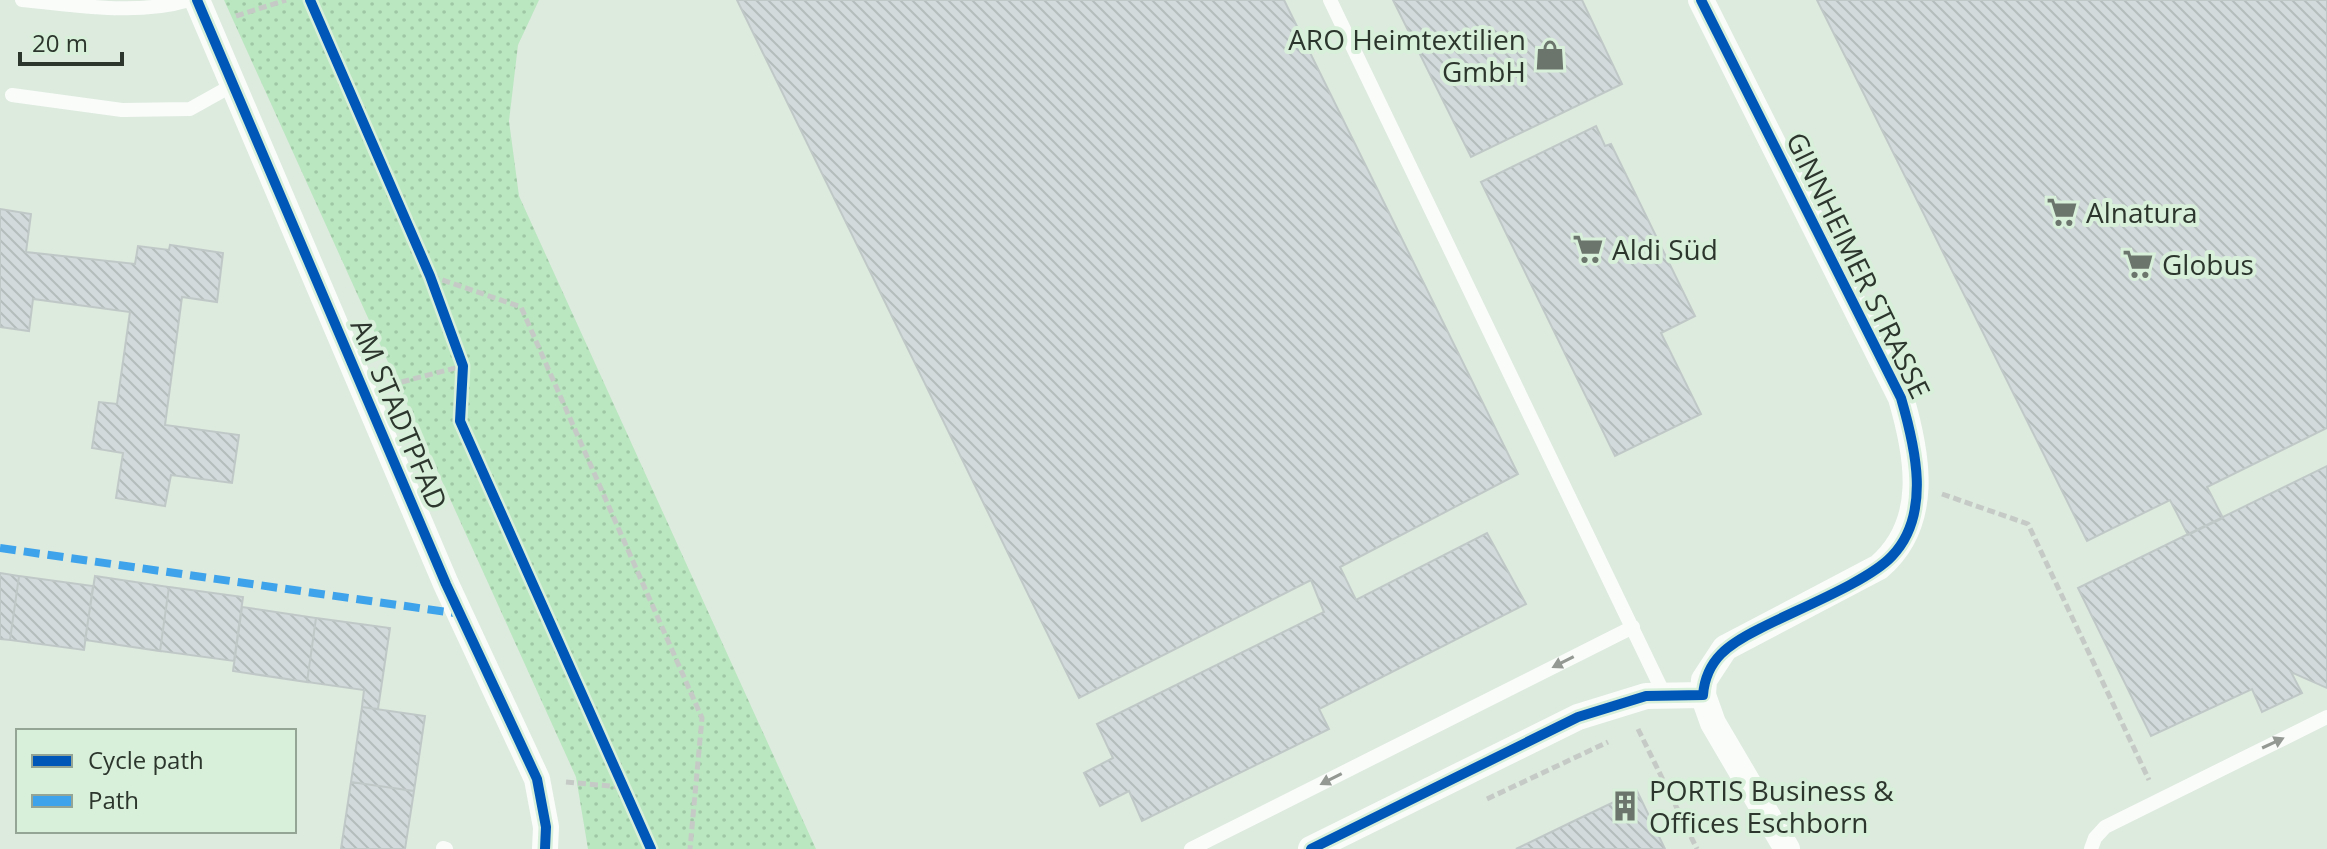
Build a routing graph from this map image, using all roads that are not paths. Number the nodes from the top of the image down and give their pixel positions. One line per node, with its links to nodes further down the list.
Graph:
1 (22, 0): 2 (lane)
2 (189, 0)
3 (197, 0): 6 (street, AM STADTPFAD)
4 (1330, 0): 8 (lane)
5 (1701, 0): 10 (street, GINNHEIMER STRASSE)
6 (233, 85): 7 (lane); 12 (street, AM STADTPFAD)
7 (12, 95)
8 (1633, 627): 9 (lane); 13 (lane, one-way to 13)
9 (1664, 694): 10 (street); 14 (street)
10 (1703, 695): 15 (street)
11 (2327, 717): 16 (lane, one-way to 11)
12 (545, 849)
13 (1191, 849)
14 (1311, 849)
15 (1787, 849)
16 (2091, 849)

